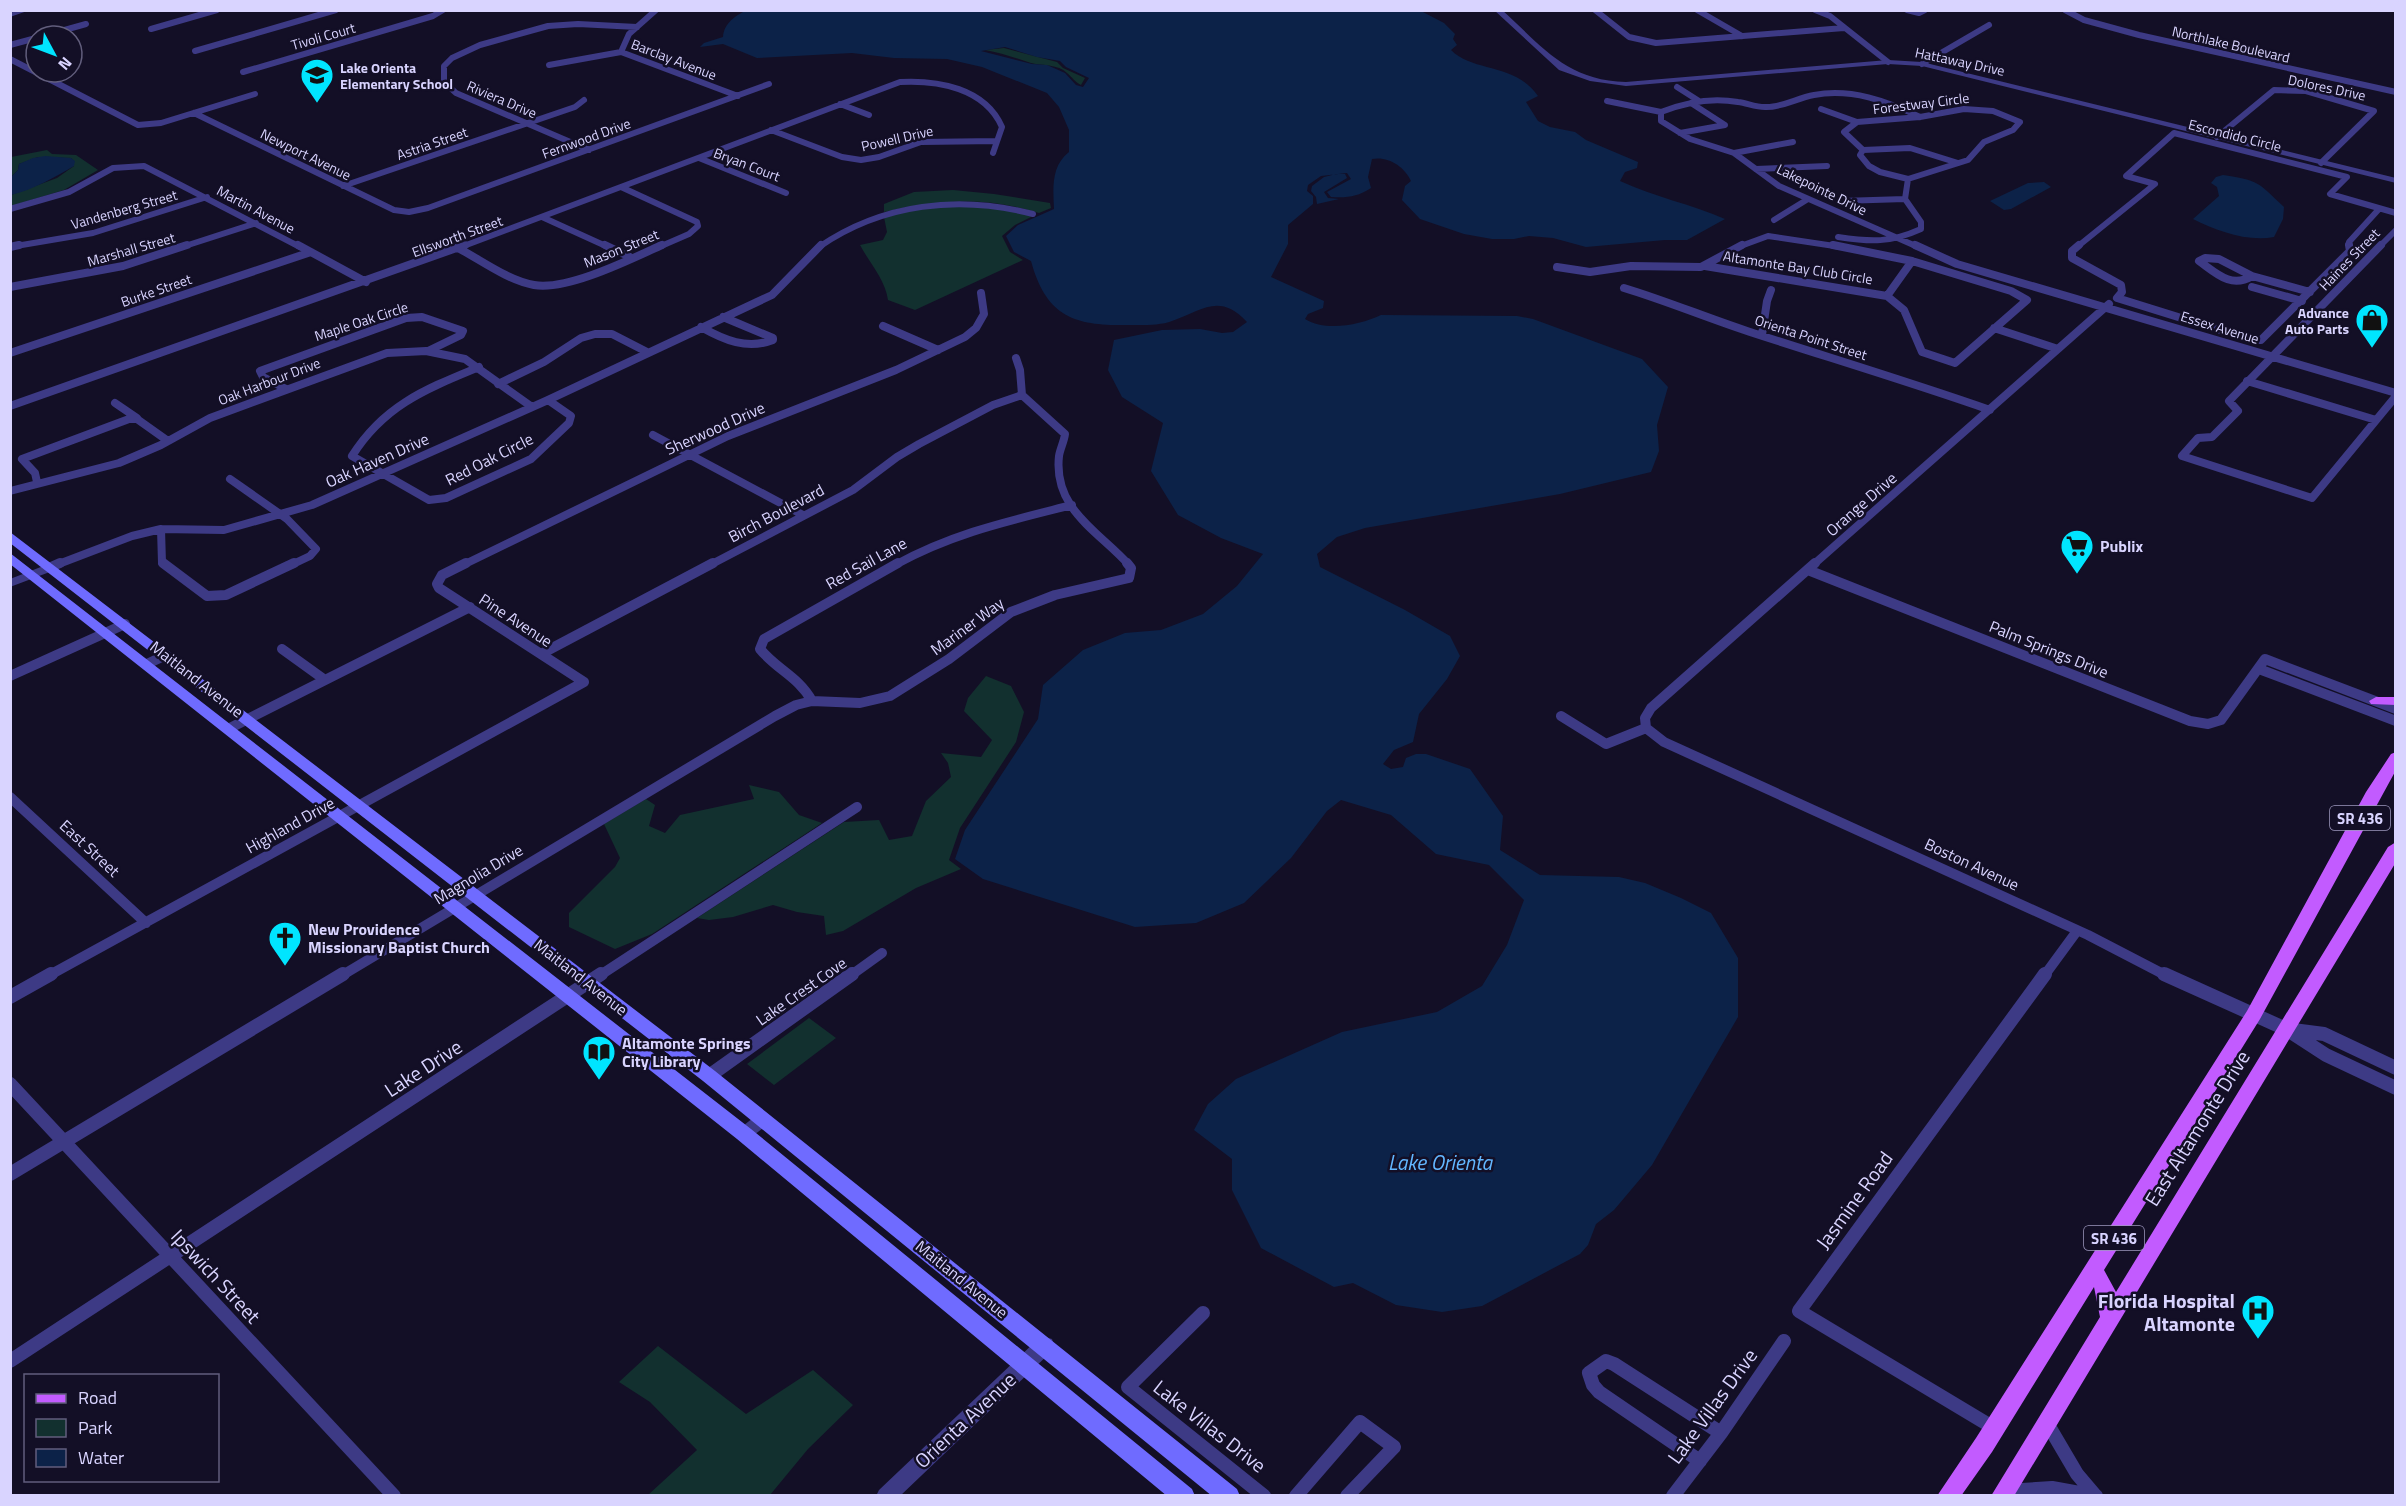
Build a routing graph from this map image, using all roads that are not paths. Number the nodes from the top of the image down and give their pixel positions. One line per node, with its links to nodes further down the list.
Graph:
1 (27, 10): 14 (street)
2 (218, 10): 18 (street)
3 (336, 10): 21 (street)
4 (656, 10): 17 (street, Barclay Avenue)
5 (1497, 10): 24 (street, Hattaway Drive)
6 (1595, 10): 20 (street)
7 (1697, 10): 20 (street)
8 (1815, 10): 19 (street)
9 (1907, 10): 10 (street)
10 (1925, 10)
11 (2065, 10): 30 (street, Northlake Boulevard)
12 (444, 11): 27 (street, Tivoli Court)
13 (586, 14): 15 (street)
14 (10, 15)
15 (577, 24): 17 (street, Riviera Drive); 44 (street, Riviera Drive)
16 (1989, 25): 25 (street)
17 (637, 27): 22 (street, Barclay Avenue)
18 (151, 28)
19 (1844, 28): 20 (street); 24 (street)
20 (1742, 36)
21 (195, 51)
22 (621, 52): 26 (street); 32 (street, Barclay Avenue)
23 (12, 61): 40 (street)
24 (1888, 62): 25 (street, Hattaway Drive)
25 (1922, 64): 47 (street, Hattaway Drive)
26 (549, 65)
27 (243, 72)
28 (770, 84): 32 (street, Fernwood Drive)
29 (1677, 87): 35 (street)
30 (2396, 92)
31 (255, 94): 40 (street)
32 (738, 96): 50 (street, Fernwood Drive)
33 (584, 100): 44 (street, Astria Street)
34 (1607, 101): 39 (street)
35 (1699, 101): 36 (street); 42 (street)
36 (1690, 103): 39 (street); 46 (street)
37 (840, 104): 41 (street); 45 (street, Ellsworth Street); 48 (street, Ellsworth Street)
38 (1821, 109): 43 (street)
39 (1661, 112): 46 (street, Lakepointe Drive)
40 (194, 113): 61 (street, Newport Avenue)
41 (869, 115)
42 (1920, 117): 43 (street, Forestway Circle); 55 (street, Forestway Circle)
43 (1857, 122): 51 (street, Forestway Circle)
44 (528, 123): 50 (street, Riviera Drive); 61 (street, Astria Street)
45 (771, 130): 48 (street, Powell Drive); 54 (street, Ellsworth Street)
46 (1680, 133): 53 (street, Lakepointe Drive)
47 (2217, 137): 56 (street, Hattaway Drive); 56 (street, Dolores Drive)
48 (997, 141): 52 (street)
49 (1793, 142): 53 (street)
50 (589, 150): 70 (street, Fernwood Drive)
51 (1863, 150): 55 (street); 59 (street, Forestway Circle)
52 (993, 153)
53 (1734, 153): 58 (street, Lakepointe Drive)
54 (699, 158): 62 (street, Ellsworth Street); 63 (street, Bryan Court)
55 (1958, 163): 59 (street, Forestway Circle)
56 (2321, 163): 60 (street, Hattaway Drive)
57 (1827, 166): 58 (street)
58 (1755, 170): 65 (street, Lakepointe Drive)
59 (1908, 179): 66 (street)
60 (2396, 181)
61 (343, 186): 70 (street, Newport Avenue)
62 (621, 187): 73 (street, Ellsworth Street); 82 (street, Mason Street)
63 (786, 193)
64 (207, 197): 68 (street, Martin Avenue); 75 (street, Martin Avenue); 79 (street, Vandenberg Street)
65 (1808, 199): 74 (street); 78 (street, Lakepointe Drive)
66 (1905, 199): 67 (street); 78 (street)
67 (1841, 201)
68 (10, 209)
69 (2379, 209): 71 (street, Escondido Circle); 92 (street); 95 (street, Escondido Circle)
70 (409, 212)
71 (2396, 213)
72 (1033, 214): 98 (street, Oak Haven Drive)
73 (542, 217): 80 (street, Ellsworth Street); 82 (street)
74 (1774, 220)
75 (256, 223): 81 (street, Martin Avenue); 88 (street, Marshall Street)
76 (2396, 230): 108 (street, Haines Street)
77 (1838, 237): 78 (street)
78 (1900, 239): 97 (street, Lakepointe Drive)
79 (10, 247)
80 (459, 249): 82 (street, Mason Street); 87 (street, Ellsworth Street)
81 (311, 252): 87 (street, Martin Avenue); 107 (street, Burke Street)
82 (630, 257)
83 (1912, 261): 84 (street, Altamonte Bay Club Circle); 94 (street, Altamonte Bay Club Circle); 101 (street, Altamonte Bay Club Circle)
84 (1705, 266): 85 (street, Altamonte Bay Club Circle); 94 (street, Altamonte Bay Club Circle)
85 (1557, 267)
86 (2252, 276): 86 (street); 92 (street)
87 (366, 282): 118 (street, Ellsworth Street)
88 (10, 286)
89 (2252, 287): 96 (street)
90 (1624, 288): 102 (street, Orienta Point Street)
91 (1771, 290): 102 (street)
92 (2310, 292): 96 (street)
93 (981, 293): 104 (street, Sherwood Drive)
94 (1887, 296): 101 (street, Altamonte Bay Club Circle)
95 (2117, 298): 96 (street); 97 (street)
96 (2302, 301)
97 (2105, 307): 103 (street, Orange Drive); 108 (street, Essex Avenue)
98 (723, 317): 100 (street, Oak Haven Drive); 100 (street)
99 (884, 326): 104 (street)
100 (701, 327): 105 (street, Oak Haven Drive)
101 (1994, 328): 103 (street)
102 (1762, 335): 120 (street, Orienta Point Street)
103 (2058, 349): 120 (street, Orange Drive)
104 (938, 350): 125 (street, Sherwood Drive)
105 (647, 351): 112 (street); 116 (street, Oak Haven Drive)
106 (428, 352): 110 (street, Oak Harbour Drive); 113 (street, Oak Harbour Drive); 113 (street, Maple Oak Circle)
107 (10, 353)
108 (2271, 356): 111 (street, Haines Street); 115 (street, Essex Avenue)
109 (1016, 358): 114 (street)
110 (479, 367): 112 (street, Oak Harbour Drive); 126 (street)
111 (2247, 381): 122 (street); 122 (street, Haines Street)
112 (498, 384): 119 (street, Oak Harbour Drive)
113 (286, 389): 124 (street, Oak Harbour Drive)
114 (1022, 395): 130 (street, Mariner Way); 132 (street, Birch Boulevard)
115 (2395, 396): 122 (street)
116 (548, 400): 119 (street, Oak Haven Drive); 126 (street, Red Oak Circle)
117 (115, 403): 121 (street)
118 (12, 404)
119 (532, 407): 126 (street, Oak Haven Drive)
120 (1990, 410): 137 (street, Orange Drive)
121 (137, 419): 124 (street); 128 (street)
122 (2376, 420)
123 (653, 435): 125 (street)
124 (168, 441): 128 (street, Oak Harbour Drive)
125 (690, 454): 132 (street); 139 (street, Sherwood Drive)
126 (384, 473): 131 (street, Oak Haven Drive)
127 (230, 479): 131 (street)
128 (37, 482): 129 (street, Oak Harbour Drive)
129 (10, 491)
130 (1072, 505): 152 (street, Red Sail Lane); 152 (street, Mariner Way)
131 (283, 515): 133 (street, Oak Haven Drive); 133 (street)
132 (803, 515): 145 (street, Birch Boulevard)
133 (161, 530): 136 (street, Oak Haven Drive)
134 (10, 536): 136 (main road, Maitland Avenue)
135 (10, 557): 138 (main road, Maitland Avenue)
136 (51, 567): 138 (street); 142 (main road, Maitland Avenue)
137 (1808, 570): 148 (street, Palm Springs Drive); 160 (street, Orange Drive)
138 (33, 575): 140 (street); 143 (main road, Maitland Avenue)
139 (438, 580): 141 (street, Pine Avenue)
140 (10, 584)
141 (470, 607): 145 (street, Pine Avenue); 150 (street)
142 (125, 624): 143 (street); 146 (main road, Maitland Avenue)
143 (106, 632): 147 (main road, Maitland Avenue); 149 (street)
144 (282, 649): 150 (street)
145 (541, 654): 151 (street, Pine Avenue)
146 (166, 655): 147 (street); 157 (main road, Maitland Avenue)
147 (147, 664): 159 (main road, Maitland Avenue)
148 (2262, 664): 153 (street); 158 (street)
149 (10, 676)
150 (325, 680): 157 (street)
151 (584, 682): 163 (street, Highland Drive)
152 (812, 701): 167 (street, Magnolia Drive)
153 (2376, 701): 154 (main road); 155 (street)
154 (2396, 701)
155 (2396, 709)
156 (1561, 716): 160 (street)
157 (248, 719): 159 (street); 163 (main road, Maitland Avenue)
158 (2396, 721)
159 (230, 728): 165 (main road, Maitland Avenue)
160 (1646, 728): 170 (street, Boston Avenue)
161 (2396, 757): 175 (main road, SR 436)
162 (10, 797): 169 (street, East Street)
163 (360, 806): 165 (street, Highland Drive); 167 (main road, Maitland Avenue)
164 (857, 807): 172 (street, Lake Drive)
165 (341, 816): 168 (main road, Maitland Avenue); 169 (street, Highland Drive)
166 (2396, 847): 176 (main road, East Altamonte Drive / SR 436)
167 (475, 895): 168 (street, Magnolia Drive); 172 (main road, Maitland Avenue)
168 (455, 907): 173 (main road, Maitland Avenue); 183 (street, Magnolia Drive)
169 (146, 923): 174 (street, Highland Drive)
170 (2078, 931): 175 (street, Boston Avenue); 194 (street, Jasmine Road)
171 (882, 953): 178 (street, Lake Crest Cove)
172 (588, 983): 173 (street, Lake Drive); 178 (main road, Maitland Avenue)
173 (568, 996): 182 (main road, Maitland Avenue); 185 (street, Lake Drive)
174 (10, 997)
175 (2254, 1014): 176 (street, Boston Avenue); 186 (main road, SR 436)
176 (2286, 1029): 177 (street, Boston Avenue); 180 (street, Boston Avenue); 188 (main road, East Altamonte Drive / SR 436)
177 (2396, 1068)
178 (709, 1076): 181 (main road, Maitland Avenue)
179 (10, 1084): 183 (street, Ipswich Street)
180 (2396, 1088)
181 (763, 1119): 182 (street); 190 (main road, Maitland Avenue)
182 (744, 1134): 192 (main road, Maitland Avenue)
183 (65, 1142): 184 (street, Magnolia Drive); 185 (street, Ipswich Street)
184 (10, 1174)
185 (170, 1258): 191 (street, Lake Drive); 199 (street, Ipswich Street)
186 (2093, 1270): 188 (main road); 194 (main road, SR 436)
187 (1203, 1313): 203 (street, Lake Villas Drive)
188 (2110, 1317): 193 (main road, East Altamonte Drive / SR 436)
189 (1784, 1341): 195 (street, Lake Villas Drive)
190 (1045, 1346): 192 (street, Orienta Avenue); 202 (main road, Maitland Avenue)
191 (10, 1361)
192 (1024, 1365): 200 (street, Orienta Avenue); 201 (main road, Maitland Avenue)
193 (2047, 1423): 197 (main road, East Altamonte Drive / SR 436); 198 (street)
194 (1994, 1428): 207 (main road, SR 436)
195 (1721, 1433): 196 (street, Lake Villas Drive); 196 (street)
196 (1700, 1461): 206 (street, Lake Villas Drive)
197 (2004, 1493): 198 (street)
198 (2095, 1495)
199 (394, 1496)
200 (886, 1496)
201 (1184, 1496)
202 (1229, 1496)
203 (1264, 1496)
204 (1296, 1496): 205 (street)
205 (1347, 1496)
206 (1673, 1496)
207 (1948, 1496)

